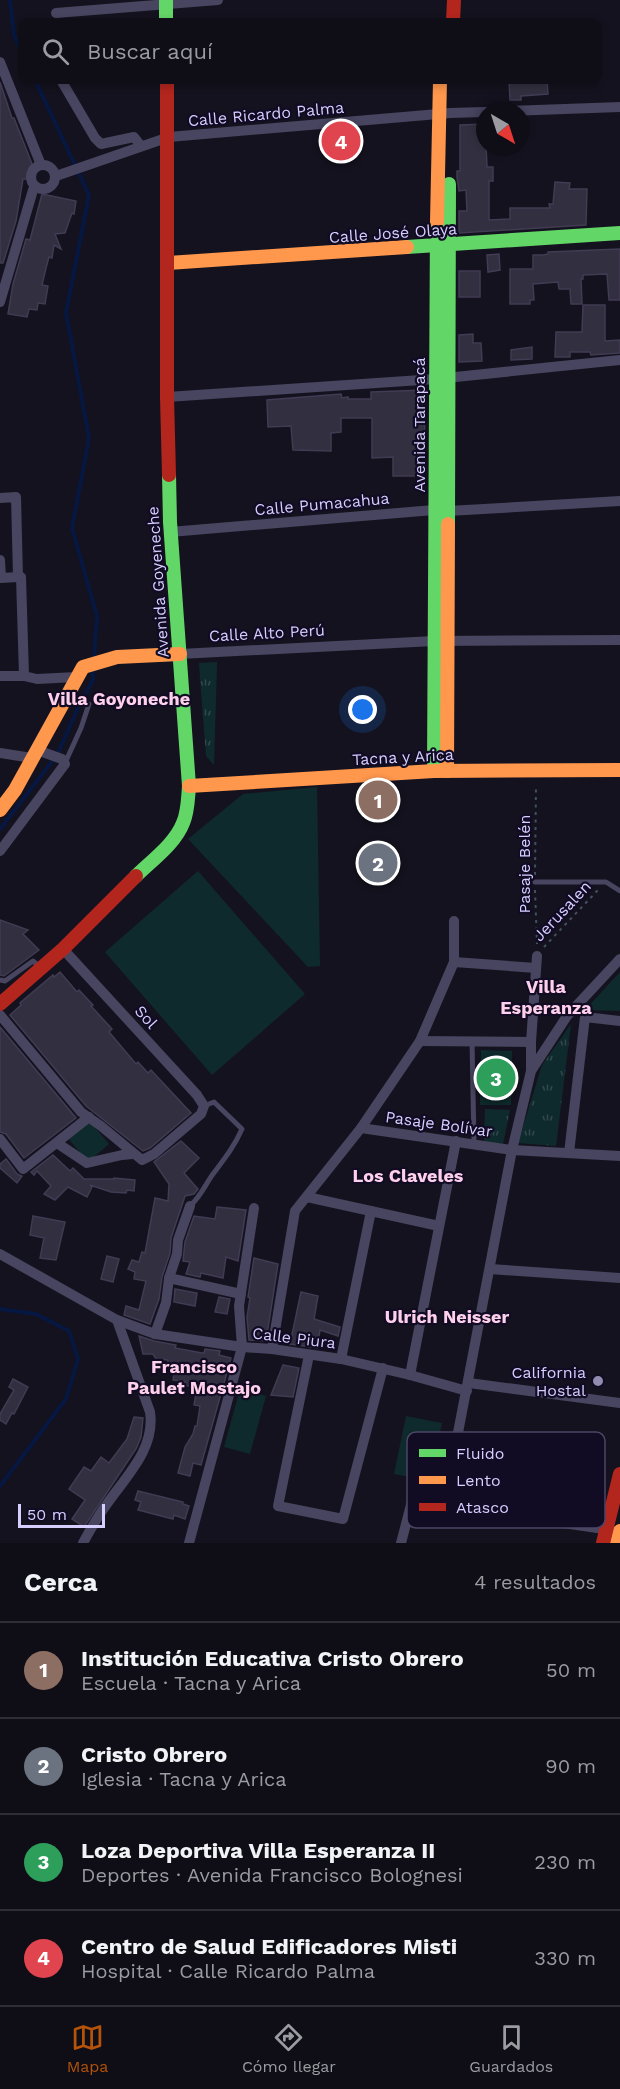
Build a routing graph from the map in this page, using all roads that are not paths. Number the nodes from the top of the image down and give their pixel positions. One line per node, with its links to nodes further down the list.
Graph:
1 (218, 0): 4 (street)
2 (443, 0): 7 (street)
3 (454, 0): 8 (street)
4 (166, 2): 5 (street); 6 (street)
5 (56, 12)
6 (166, 18)
7 (442, 18)
8 (453, 18)
9 (0, 62): 20 (street)
10 (63, 84): 19 (street)
11 (167, 84): 18 (street, Avenida Goyeneche)
12 (440, 84): 17 (street, Avenida Tarapacá)
13 (450, 84): 17 (street, Avenida Tarapacá)
14 (620, 107): 15 (street)
15 (530, 110)
16 (476, 112): 17 (street, Calle Ricardo Palma)
17 (444, 114): 18 (street, Calle Ricardo Palma); 24 (street, Avenida Tarapacá)
18 (168, 137): 19 (street, Calle Ricardo Palma); 25 (street, Avenida Goyeneche)
19 (141, 146): 21 (street, Calle Ricardo Palma)
20 (41, 165): 21 (street); 22 (street)
21 (56, 176): 22 (street)
22 (36, 187): 26 (street)
23 (620, 233): 24 (street, Calle José Olaya)
24 (442, 247): 25 (street, Calle José Olaya); 28 (street, Avenida Tarapacá)
25 (168, 263): 29 (street, Avenida Goyeneche)
26 (0, 302)
27 (620, 360): 28 (street)
28 (442, 378): 29 (street); 32 (street, Avenida Tarapacá)
29 (167, 397): 33 (street, Avenida Goyeneche)
30 (0, 498): 35 (street)
31 (620, 501): 32 (street, Calle Pumacahua)
32 (441, 511): 33 (street, Calle Pumacahua); 37 (street, Avenida Tarapacá)
33 (170, 532): 38 (street, Avenida Goyeneche)
34 (0, 560): 35 (street)
35 (18, 577): 41 (street)
36 (620, 640): 37 (street, Calle Alto Perú)
37 (441, 641): 38 (street, Calle Alto Perú); 47 (street, Avenida Tarapacá)
38 (180, 654): 39 (street, Calle Alto Perú); 48 (street, Avenida Goyeneche)
39 (79, 672): 41 (street); 44 (street)
40 (0, 676): 41 (street)
41 (24, 676)
42 (89, 704): 45 (lane)
43 (0, 753): 44 (street)
44 (40, 754): 45 (street); 49 (street)
45 (64, 761): 50 (street)
46 (620, 770): 47 (street, Tacna y Arica)
47 (440, 771): 48 (street, Tacna y Arica)
48 (189, 786): 54 (street, Avenida Goyeneche)
49 (0, 810)
50 (0, 851)
51 (535, 882): 52 (lane)
52 (620, 891)
53 (454, 921): 56 (street)
54 (63, 949): 57 (street, Avenida Goyeneche); 66 (street, Sol)
55 (620, 959): 65 (street)
56 (454, 962): 63 (street); 64 (street)
57 (41, 968): 58 (lane); 59 (street, Avenida Goyeneche)
58 (0, 980)
59 (0, 1004)
60 (0, 1015): 67 (street)
61 (620, 1021): 74 (street)
62 (472, 1040): 63 (street); 64 (street); 72 (lane)
63 (420, 1041): 68 (street)
64 (531, 1042): 65 (street)
65 (531, 1071): 73 (street)
66 (204, 1106): 75 (street); 78 (lane)
67 (89, 1117): 71 (street); 75 (street)
68 (361, 1128): 70 (street, Pasaje Bolívar); 77 (street)
69 (0, 1139): 71 (street)
70 (456, 1141): 72 (street, Pasaje Bolívar); 81 (street)
71 (57, 1143): 75 (street)
72 (474, 1143): 73 (street, Pasaje Bolívar)
73 (512, 1150): 74 (street, Pasaje Bolívar); 83 (street)
74 (569, 1153): 76 (street, Pasaje Bolívar)
75 (132, 1154)
76 (620, 1156)
77 (307, 1197): 80 (street); 90 (street)
78 (190, 1206): 84 (street)
79 (254, 1208): 86 (street)
80 (371, 1211): 81 (street); 92 (street)
81 (439, 1226): 94 (street)
82 (0, 1254): 87 (street, Calle Piura)
83 (490, 1269): 85 (street); 95 (street)
84 (169, 1278): 86 (street); 88 (street)
85 (620, 1278)
86 (241, 1294): 89 (street)
87 (117, 1320): 88 (street, Calle Piura); 101 (street)
88 (155, 1334): 89 (street, Calle Piura)
89 (242, 1347): 90 (street, Calle Piura); 102 (street)
90 (272, 1349): 91 (street, Calle Piura)
91 (309, 1355): 92 (street, Calle Piura); 93 (street)
92 (341, 1359): 93 (street, Calle Piura)
93 (383, 1368): 94 (street, Calle Piura)
94 (410, 1375): 95 (street, Calle Piura)
95 (468, 1387): 96 (street, Calle Piura); 97 (street)
96 (620, 1403)
97 (459, 1432)
98 (620, 1474): 100 (street)
99 (407, 1518): 103 (street)
100 (616, 1530): 104 (street); 105 (street)
101 (83, 1543)
102 (189, 1543)
103 (401, 1543)
104 (603, 1543)
105 (617, 1543)

